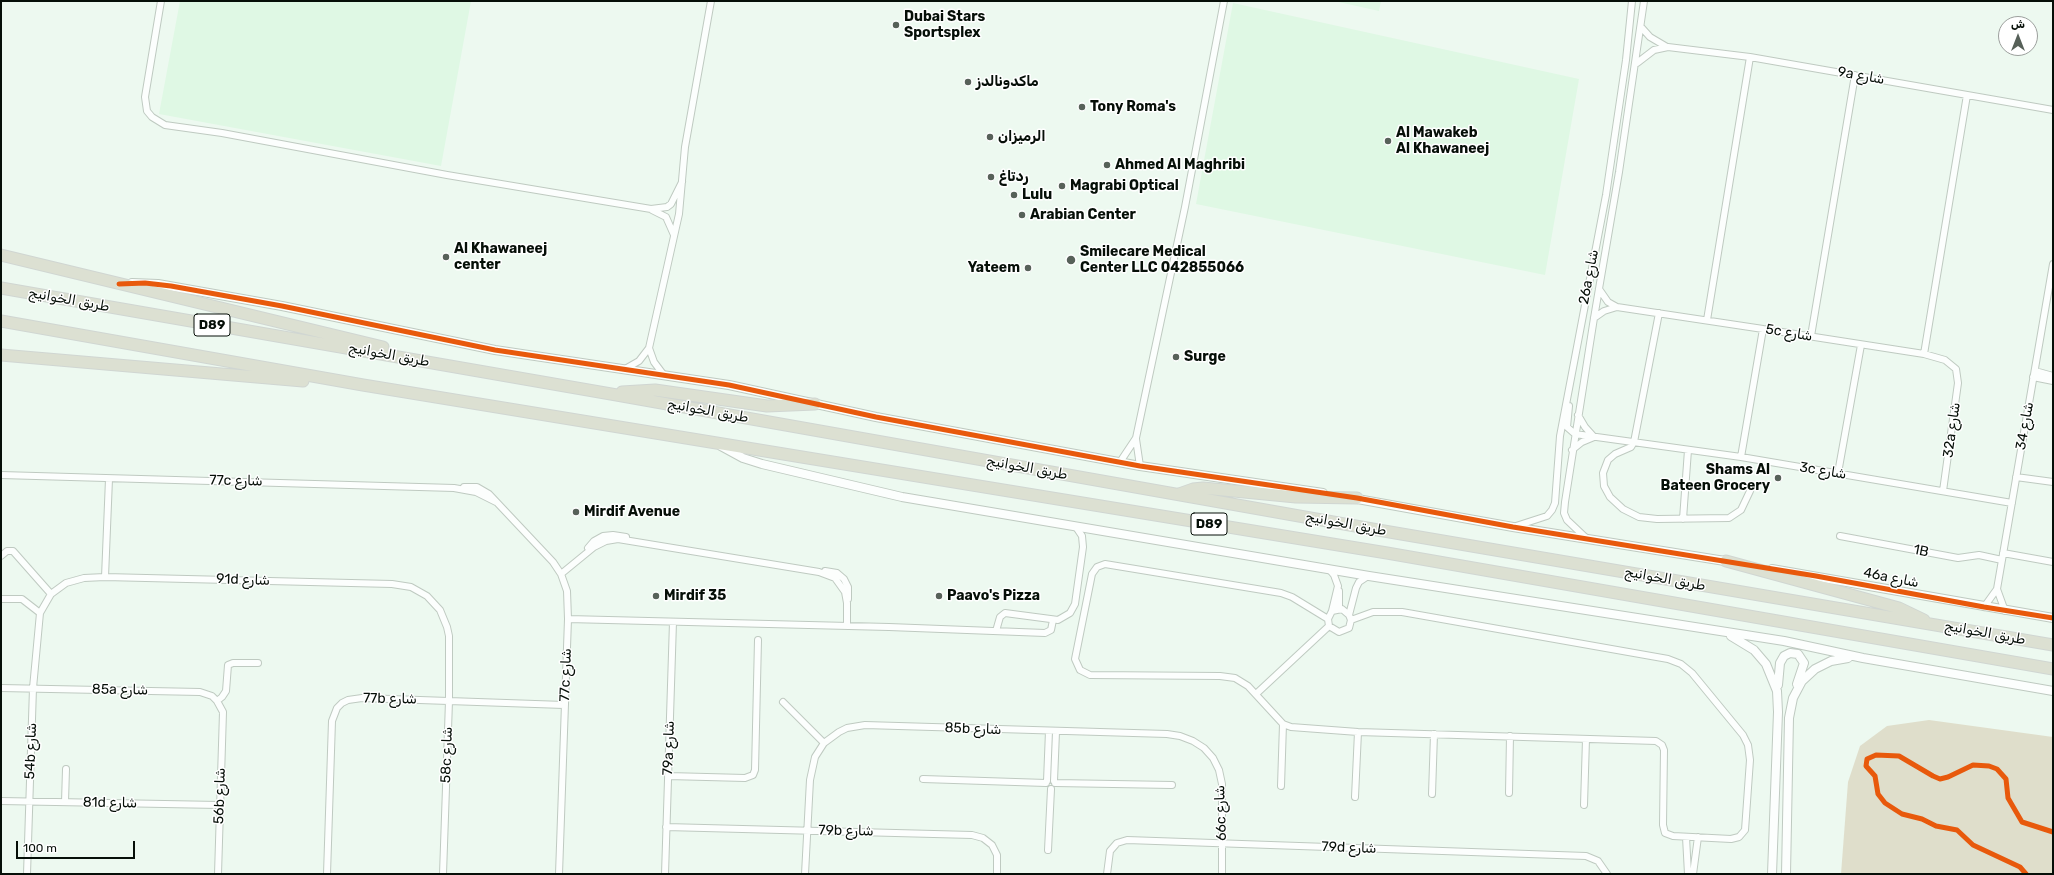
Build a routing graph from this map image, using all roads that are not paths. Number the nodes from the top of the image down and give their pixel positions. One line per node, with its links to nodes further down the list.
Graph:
1 (161, 1): 14 (street)
2 (711, 1): 13 (street)
3 (1224, 1): 46 (street)
4 (1632, 1): 40 (street, 26a شارع)
5 (1644, 1): 6 (street, 26a شارع)
6 (1641, 27): 7 (street, 9a شارع); 9 (street, 26a شارع)
7 (1668, 48): 8 (street, 9a شارع); 9 (street, 9a شارع)
8 (1750, 57): 10 (street, 9a شارع); 24 (street)
9 (1636, 64): 20 (street, 26a شارع)
10 (1855, 75): 11 (street, 9a شارع); 27 (street)
11 (1967, 95): 12 (street, 9a شارع); 30 (street)
12 (2053, 110)
13 (682, 182): 14 (street); 15 (street)
14 (651, 209): 15 (street)
15 (674, 235): 29 (street)
16 (1, 255): 18 (highway)
17 (2053, 264): 36 (street, شارع 34)
18 (119, 284): 32 (highway); 34 (street, 46a شارع)
19 (1, 288): 32 (highway, طريق الخوانيج / D89)
20 (1598, 289): 21 (street); 23 (street, 26a شارع)
21 (1617, 307): 22 (street, 5c شارع); 23 (street)
22 (1659, 313): 24 (street, 5c شارع); 47 (street)
23 (1594, 318): 43 (street, 26a شارع)
24 (1707, 320): 26 (street, 5c شارع)
25 (1, 321): 39 (highway, طريق الخوانيج / D89)
26 (1764, 329): 27 (street, 5c شارع); 51 (street)
27 (1811, 336): 28 (street, 5c شارع)
28 (1861, 345): 30 (street, 5c شارع); 54 (street)
29 (649, 348): 34 (street); 35 (street)
30 (1924, 354): 33 (street, 5c شارع)
31 (1, 355): 39 (highway)
32 (423, 361): 41 (highway, طريق الخوانيج / D89)
33 (1956, 369): 62 (street, 32a شارع)
34 (624, 370): 35 (street, 46a شارع)
35 (663, 374): 42 (street, 46a شارع)
36 (2034, 374): 37 (street); 38 (street); 57 (street, شارع 34)
37 (2053, 376)
38 (2053, 380)
39 (363, 385): 48 (highway, طريق الخوانيج / D89)
40 (1568, 390): 44 (street); 68 (street, 26a شارع)
41 (611, 394): 42 (highway); 63 (highway, طريق الخوانيج / D89)
42 (815, 404): 52 (street, 46a شارع)
43 (1578, 416): 44 (street, 26a شارع); 45 (street)
44 (1575, 434): 45 (street, 3c شارع); 49 (street, 26a شارع)
45 (1594, 437): 47 (street, 3c شارع); 49 (street)
46 (1136, 438): 52 (street); 53 (street)
47 (1634, 442): 50 (street, 3c شارع); 66 (street)
48 (717, 443): 67 (street); 104 (highway, طريق الخوانيج / D89)
49 (1572, 450): 70 (street, 26a شارع)
50 (1688, 450): 51 (street, 3c شارع); 66 (street)
51 (1740, 457): 54 (street, 3c شارع)
52 (1120, 462): 53 (street, 46a شارع)
53 (1140, 466): 64 (street, 46a شارع)
54 (1838, 473): 62 (street, 3c شارع)
55 (1, 475): 56 (street, 77c شارع)
56 (18, 475): 58 (street, 77c شارع); 59 (street, 77c شارع)
57 (2016, 476): 60 (street); 65 (street, شارع 34)
58 (1, 479)
59 (108, 479): 77 (street, 77c شارع); 79 (street)
60 (2053, 482)
61 (1750, 491): 66 (street)
62 (1943, 491): 65 (street, 3c شارع)
63 (1178, 494): 64 (highway); 93 (highway, طريق الخوانيج / D89)
64 (1357, 498): 68 (street, 46a شارع)
65 (2012, 503): 71 (street, شارع 34)
66 (1683, 519)
67 (1076, 526): 76 (street); 91 (street)
68 (1513, 527): 70 (street, 46a شارع)
69 (1840, 536): 73 (street, 1B)
70 (1587, 540): 74 (street, 46a شارع)
71 (2003, 553): 73 (street, شارع 34); 75 (street)
72 (1, 556): 81 (street)
73 (2002, 560): 80 (street, شارع 34)
74 (1726, 561): 83 (street, 46a شارع); 93 (highway)
75 (2053, 562)
76 (1328, 568): 78 (street); 84 (street)
77 (561, 574): 89 (street, 77c شارع); 94 (street)
78 (1369, 576): 87 (street); 98 (street)
79 (105, 577): 81 (street, 91d شارع); 99 (street, 91d شارع)
80 (1997, 589): 83 (street, شارع 34); 85 (street, شارع 34)
81 (51, 594): 86 (street, 91d شارع)
82 (1, 599): 86 (street)
83 (1984, 607): 85 (street, 46a شارع)
84 (1336, 610): 87 (street); 90 (street)
85 (2004, 611): 88 (street, 46a شارع)
86 (40, 612): 96 (street, 91d شارع)
87 (1350, 618): 95 (street); 141 (street)
88 (2053, 618)
89 (568, 619): 92 (street); 114 (street, 77c شارع)
90 (1328, 619): 95 (street); 108 (street)
91 (1053, 620): 97 (street); 97 (street)
92 (673, 622): 94 (street); 125 (street, 79a شارع)
93 (1932, 624): 101 (highway, طريق الخوانيج / D89)
94 (847, 626): 97 (street)
95 (1329, 626): 108 (street)
96 (38, 627): 106 (street, 54b شارع)
97 (996, 631)
98 (1724, 632): 102 (street); 111 (street)
99 (449, 636): 112 (street, 58c شارع)
100 (758, 640): 125 (street)
101 (2053, 645)
102 (1864, 658): 107 (street); 109 (street)
103 (258, 663): 110 (street)
104 (2053, 669)
105 (1, 688): 106 (street, 85a شارع)
106 (33, 688): 110 (street, 85a شارع); 134 (street, 54b شارع)
107 (2053, 691)
108 (1256, 694): 115 (street)
109 (1793, 698): 111 (street); 158 (street)
110 (217, 700): 136 (street, 56b شارع)
111 (1778, 700): 157 (street)
112 (449, 701): 114 (street, 77b شارع); 146 (street, 77b شارع); 147 (street, 58c شارع)
113 (783, 702): 123 (street)
114 (564, 705): 148 (street, 77c شارع)
115 (1283, 724): 118 (street); 129 (street)
116 (1049, 731): 117 (street, 85b شارع); 123 (street, 85b شارع); 127 (street)
117 (1056, 732): 119 (street, 85b شارع); 127 (street)
118 (1358, 732): 120 (street); 132 (street)
119 (1167, 734): 142 (street, 66c شارع)
120 (1434, 734): 121 (street); 131 (street)
121 (1510, 736): 122 (street); 130 (street)
122 (1586, 739): 137 (street); 140 (street)
123 (824, 743): 139 (street, 85b شارع)
124 (66, 768): 135 (street)
125 (668, 776): 138 (street, 79a شارع)
126 (923, 779): 127 (street)
127 (1051, 782): 128 (street); 143 (street)
128 (1172, 786)
129 (1281, 786)
130 (1509, 793)
131 (1432, 794)
132 (1355, 796)
133 (1, 801): 134 (street, 81d شارع)
134 (30, 801): 135 (street, 81d شارع); 144 (street, 54b شارع)
135 (65, 802): 136 (street, 81d شارع)
136 (219, 804): 145 (street, 56b شارع)
137 (1584, 804)
138 (666, 827): 139 (street, 79b شارع); 149 (street, 79a شارع)
139 (806, 830): 150 (street, 85b شارع); 151 (street, 79b شارع)
140 (1686, 837): 141 (street); 155 (street)
141 (1698, 837): 156 (street)
142 (1223, 843): 152 (street, 79d شارع); 153 (street, 66c شارع); 154 (street, 79d شارع)
143 (1048, 850)
144 (27, 874)
145 (218, 874)
146 (327, 874)
147 (443, 874)
148 (558, 874)
149 (664, 874)
150 (805, 874)
151 (997, 874)
152 (1108, 874)
153 (1222, 874)
154 (1607, 874)
155 (1688, 874)
156 (1693, 874)
157 (1772, 874)
158 (1786, 874)

